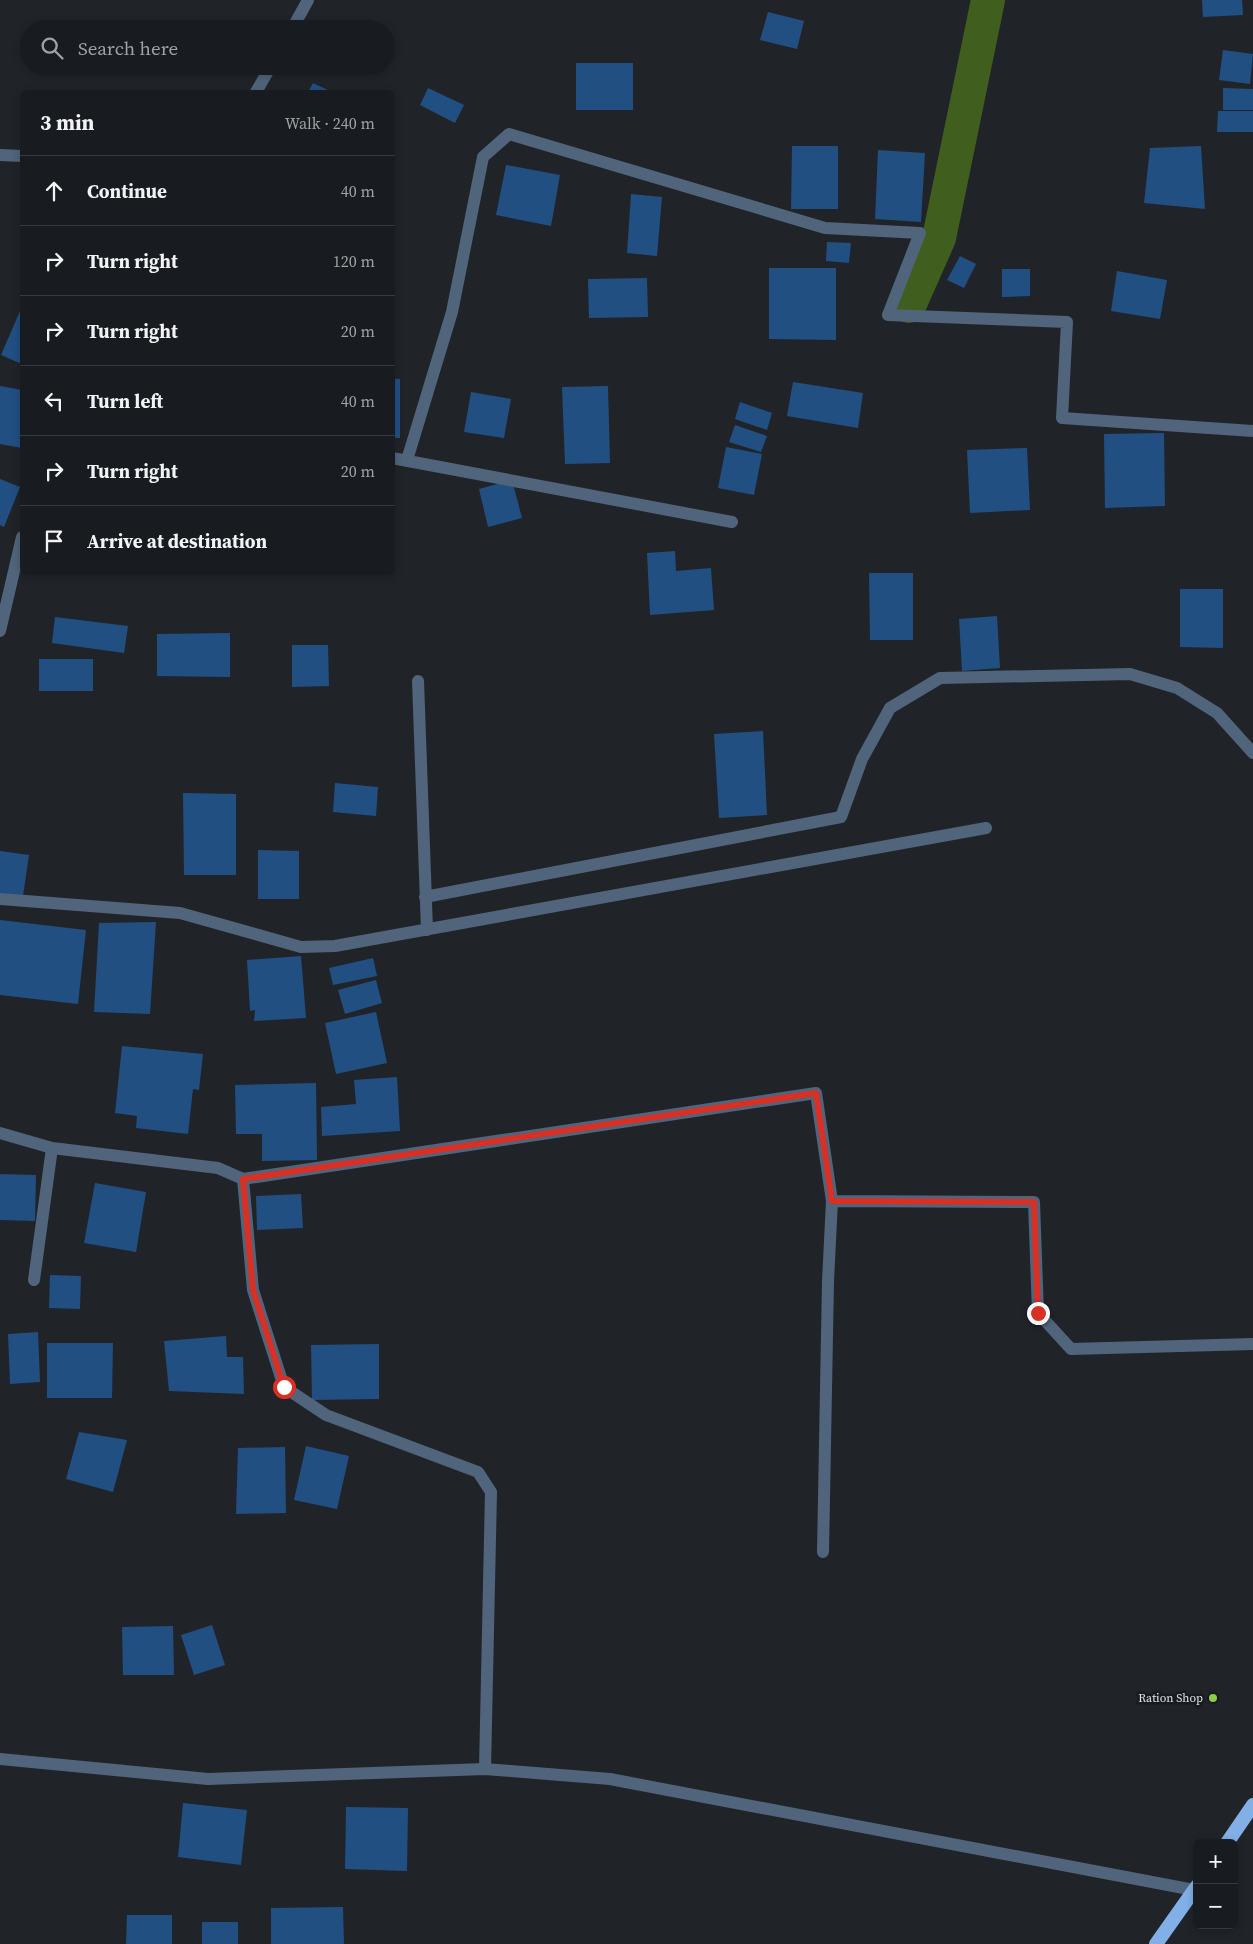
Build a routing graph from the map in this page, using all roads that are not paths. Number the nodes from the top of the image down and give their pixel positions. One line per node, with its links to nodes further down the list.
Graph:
1 (308, 0): 2 (street)
2 (297, 20)
3 (265, 75): 4 (street)
4 (257, 90)
5 (0, 155): 6 (street)
6 (20, 156)
7 (1253, 431): 9 (street)
8 (395, 458): 9 (street)
9 (408, 460): 10 (street)
10 (732, 522)
11 (20, 546): 12 (street)
12 (0, 632)
13 (418, 680): 16 (street)
14 (1253, 754): 16 (street)
15 (986, 828): 18 (street)
16 (425, 897): 18 (street)
17 (0, 898): 18 (street)
18 (426, 930)
19 (0, 1133): 20 (street)
20 (52, 1148): 21 (street); 23 (street)
21 (243, 1179): 22 (street); 27 (street)
22 (832, 1201): 24 (street); 25 (street)
23 (34, 1280)
24 (1253, 1344)
25 (823, 1552)
26 (0, 1759): 27 (street)
27 (485, 1769): 30 (street)
28 (1253, 1805): 29 (highway)
29 (1230, 1839)
30 (1193, 1888)
31 (1193, 1891): 32 (highway)
32 (1156, 1944)

